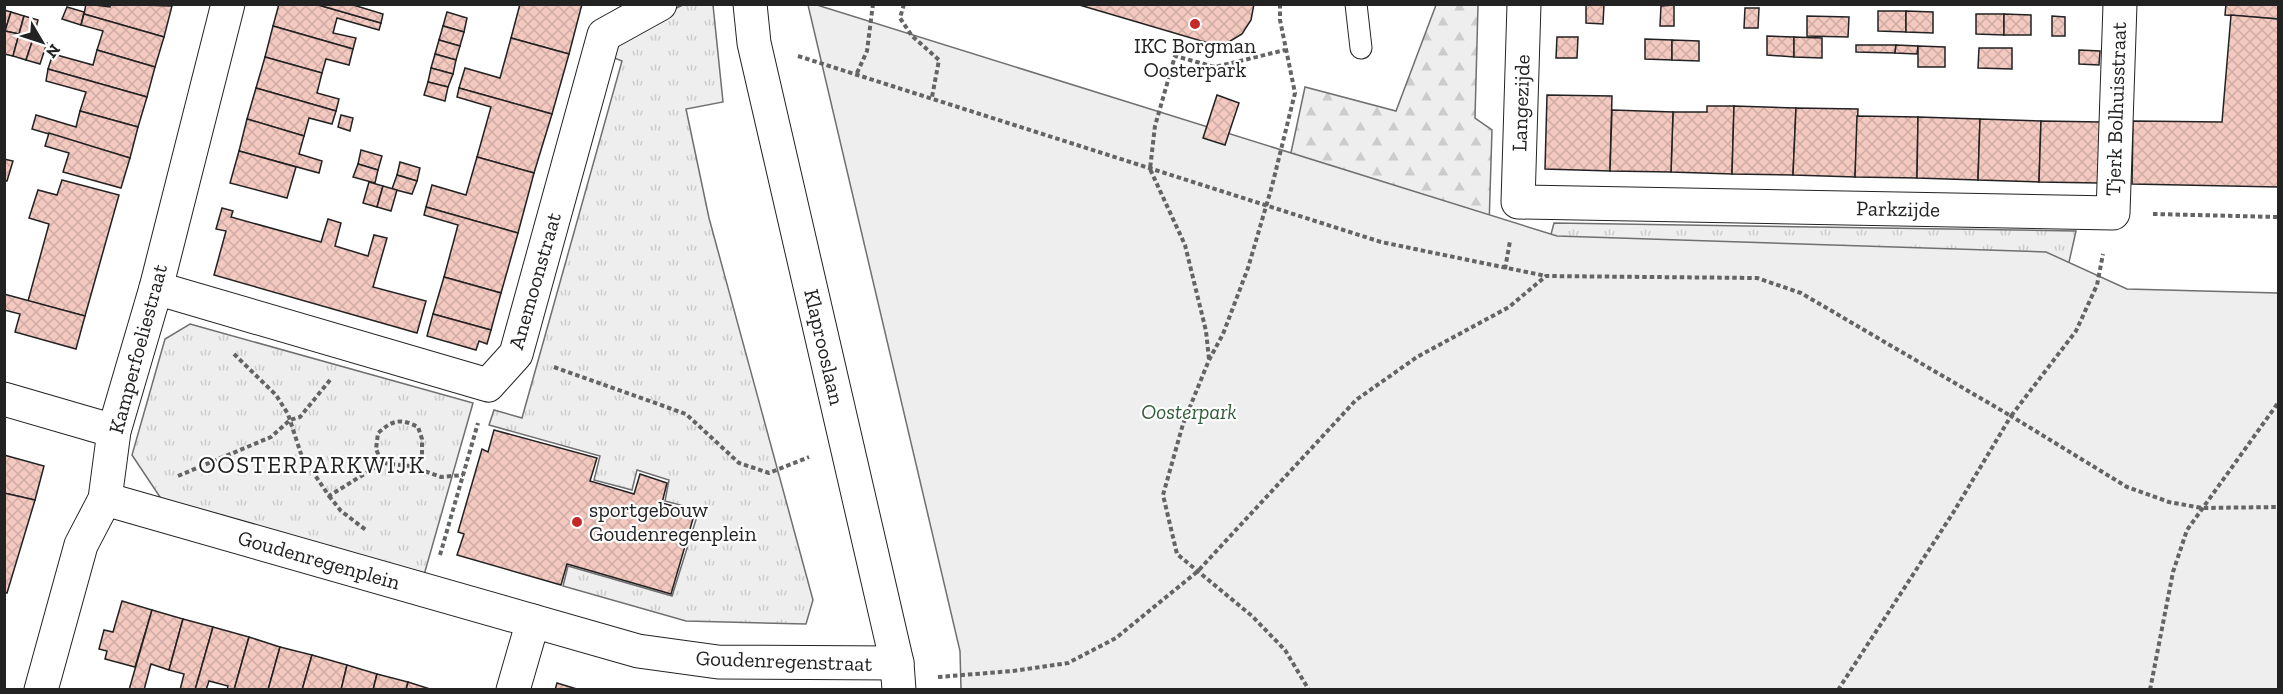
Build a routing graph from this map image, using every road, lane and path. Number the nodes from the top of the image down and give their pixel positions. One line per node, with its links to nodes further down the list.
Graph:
1 (228, 4): 21 (street, Kamperfoeliestraat)
2 (660, 4): 24 (street, Anemoonstraat)
3 (750, 4): 10 (street, Klaprooslaan)
4 (873, 4): 13 (path)
5 (904, 4): 14 (path)
6 (1280, 4): 12 (path)
7 (1356, 4): 11 (lane)
8 (1524, 4): 16 (street, Langezijde)
9 (2120, 4): 18 (street, Tjerk Bolhuisstraat)
10 (754, 43): 13 (path); 32 (street, Klaprooslaan)
11 (1361, 48)
12 (1285, 50): 15 (path); 17 (path)
13 (857, 73): 14 (path)
14 (932, 97): 15 (path)
15 (1150, 169): 17 (path); 25 (path)
16 (1518, 202): 18 (street, Parkzijde)
17 (1267, 205): 20 (path); 25 (path)
18 (2113, 213): 19 (path); 29 (path)
19 (2278, 217)
20 (1546, 276): 29 (path); 40 (path)
21 (156, 288): 22 (street); 31 (street, Kamperfoeliestraat)
22 (239, 312): 23 (street); 30 (path)
23 (357, 347): 26 (street); 30 (path)
24 (516, 354): 26 (street, Anemoonstraat); 32 (path)
25 (1209, 360): 40 (path)
26 (488, 385): 35 (path)
27 (4, 399): 31 (street)
28 (2278, 403): 39 (path)
29 (2011, 416): 39 (path); 47 (path)
30 (290, 420): 33 (path); 38 (path)
31 (114, 431): 36 (street, Kamperfoeliestraat)
32 (846, 442): 43 (street, Klaprooslaan)
33 (382, 463): 34 (path); 34 (path)
34 (410, 466): 35 (path)
35 (463, 475): 41 (path)
36 (105, 499): 38 (street, Goudenregenplein); 44 (street, Kamperfoeliestraat)
37 (2278, 507): 39 (path)
38 (139, 508): 41 (street, Goudenregenplein)
39 (2202, 508): 48 (path)
40 (1198, 572): 43 (path); 46 (path)
41 (430, 591): 42 (street, Goudenregenplein)
42 (532, 621): 43 (street, Goudenregenstraat); 45 (street)
43 (898, 677)
44 (41, 690)
45 (513, 690)
46 (1309, 690)
47 (1838, 690)
48 (2150, 690)

